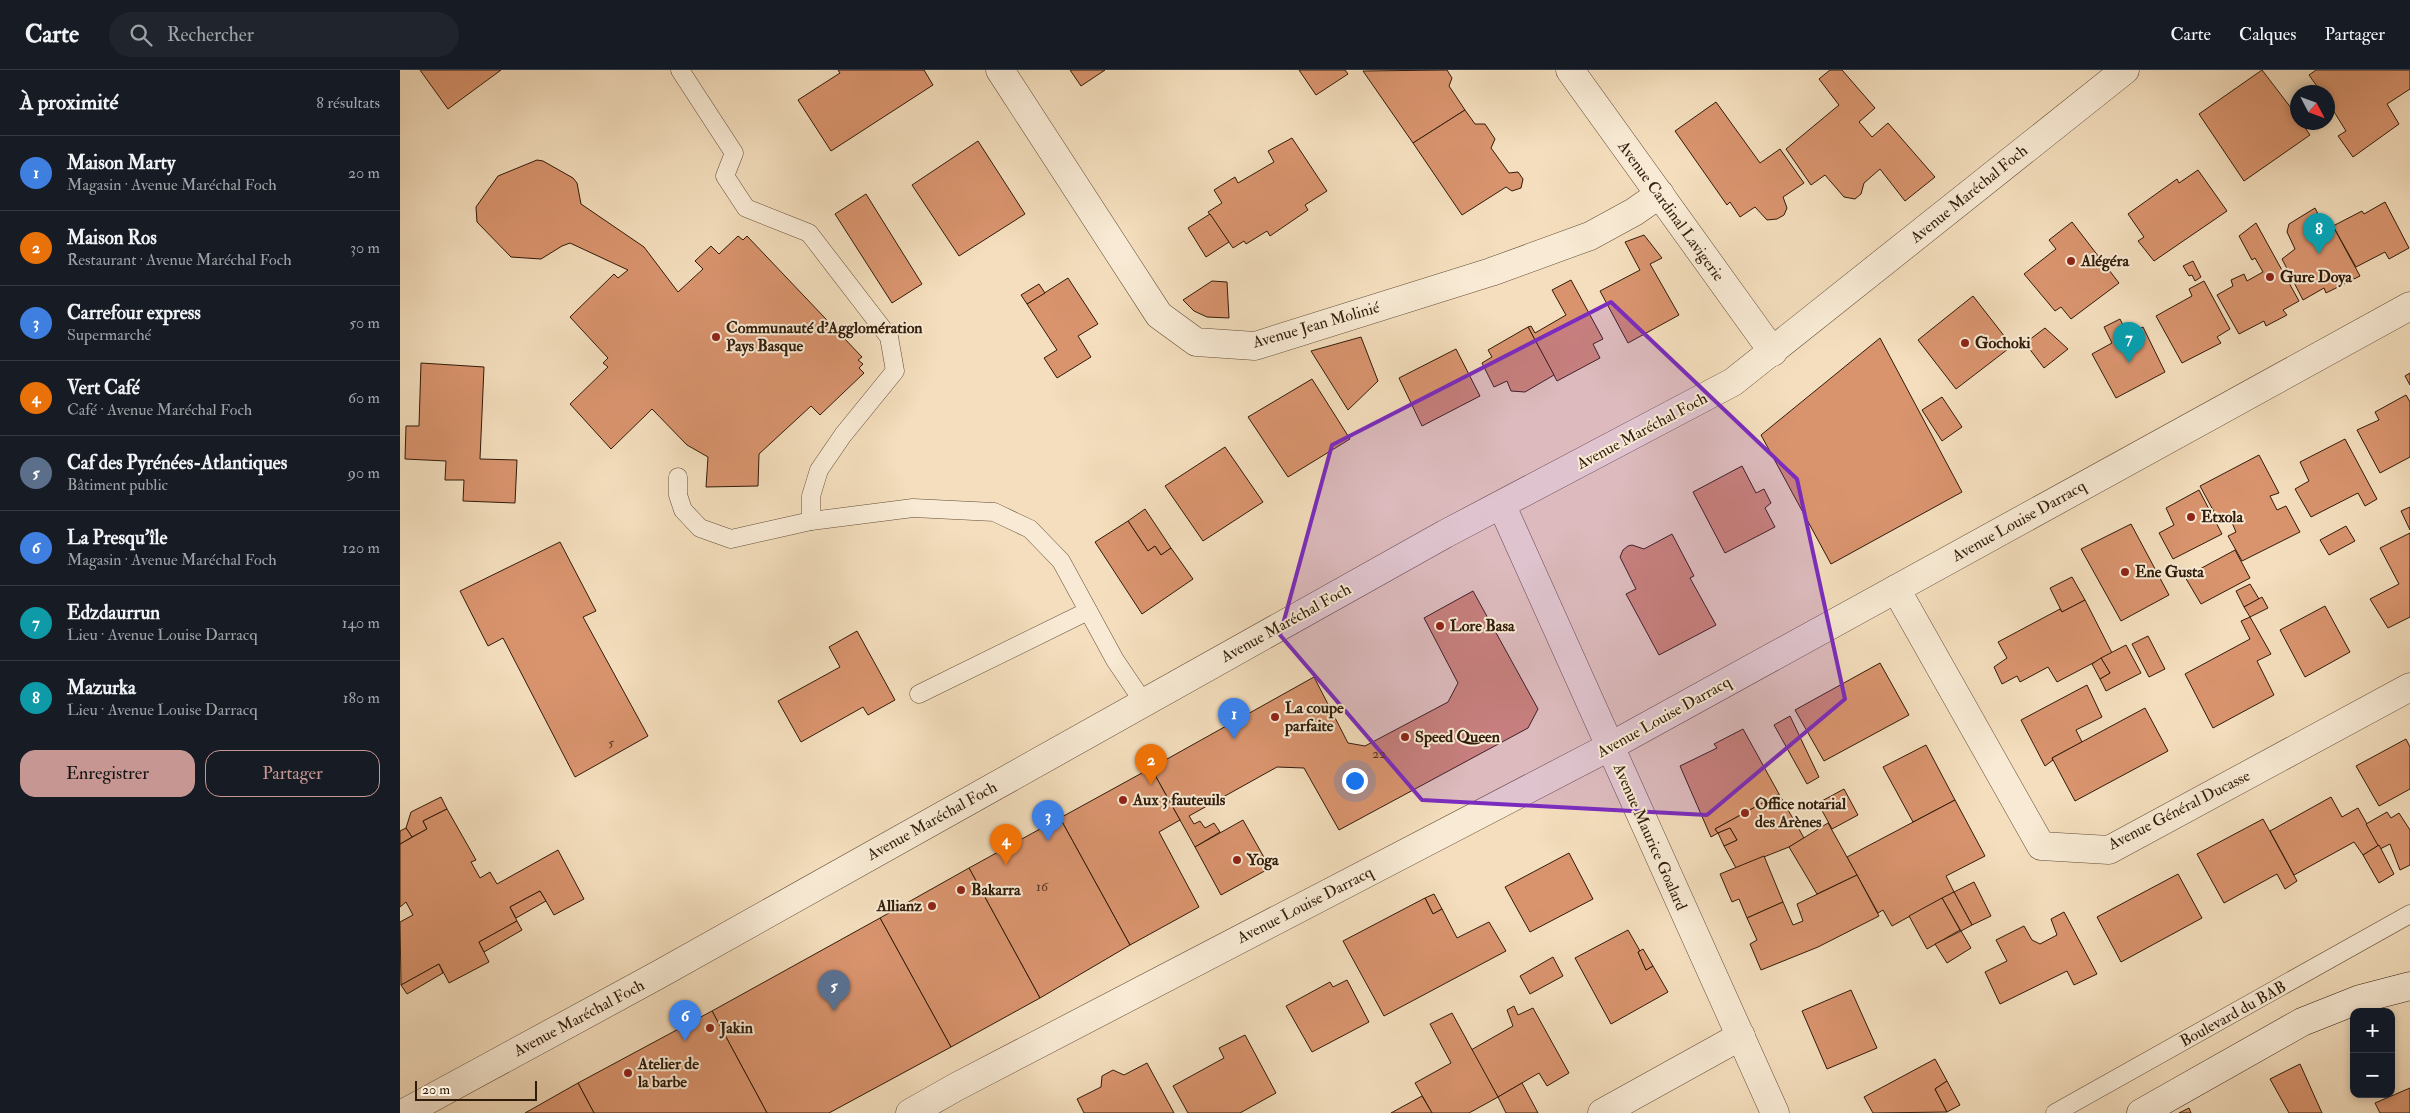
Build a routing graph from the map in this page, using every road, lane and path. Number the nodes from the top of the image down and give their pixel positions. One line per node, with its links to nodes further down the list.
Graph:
1 (680, 70): 10 (lane)
2 (1000, 70): 5 (street, Avenue Jean Molinié)
3 (1570, 70): 5 (street, Avenue Cardinal Lavigerie)
4 (2125, 70): 7 (street, Avenue Maréchal Foch)
5 (1660, 194): 7 (street, Avenue Cardinal Lavigerie)
6 (2410, 306): 11 (street, Avenue Louise Darracq)
7 (1773, 352): 9 (street, Avenue Maréchal Foch)
8 (678, 477): 10 (lane)
9 (1502, 506): 15 (street, Avenue Maréchal Foch); 16 (street, Avenue Maurice Goalard)
10 (811, 521): 12 (lane)
11 (1896, 589): 13 (street, Avenue Général Ducasse); 16 (street, Avenue Louise Darracq)
12 (1088, 611): 14 (lane); 15 (lane)
13 (2410, 687)
14 (919, 694)
15 (1144, 702): 20 (street, Avenue Maréchal Foch)
16 (1609, 747): 19 (street, Avenue Maurice Goalard); 21 (street, Avenue Louise Darracq)
17 (2410, 914): 24 (lane, Boulevard du BAB)
18 (2410, 986): 25 (street)
19 (1741, 1036): 22 (street); 23 (street, Avenue Maurice Goalard)
20 (404, 1113)
21 (910, 1113)
22 (1602, 1113)
23 (1775, 1113)
24 (2055, 1113)
25 (2141, 1113)

